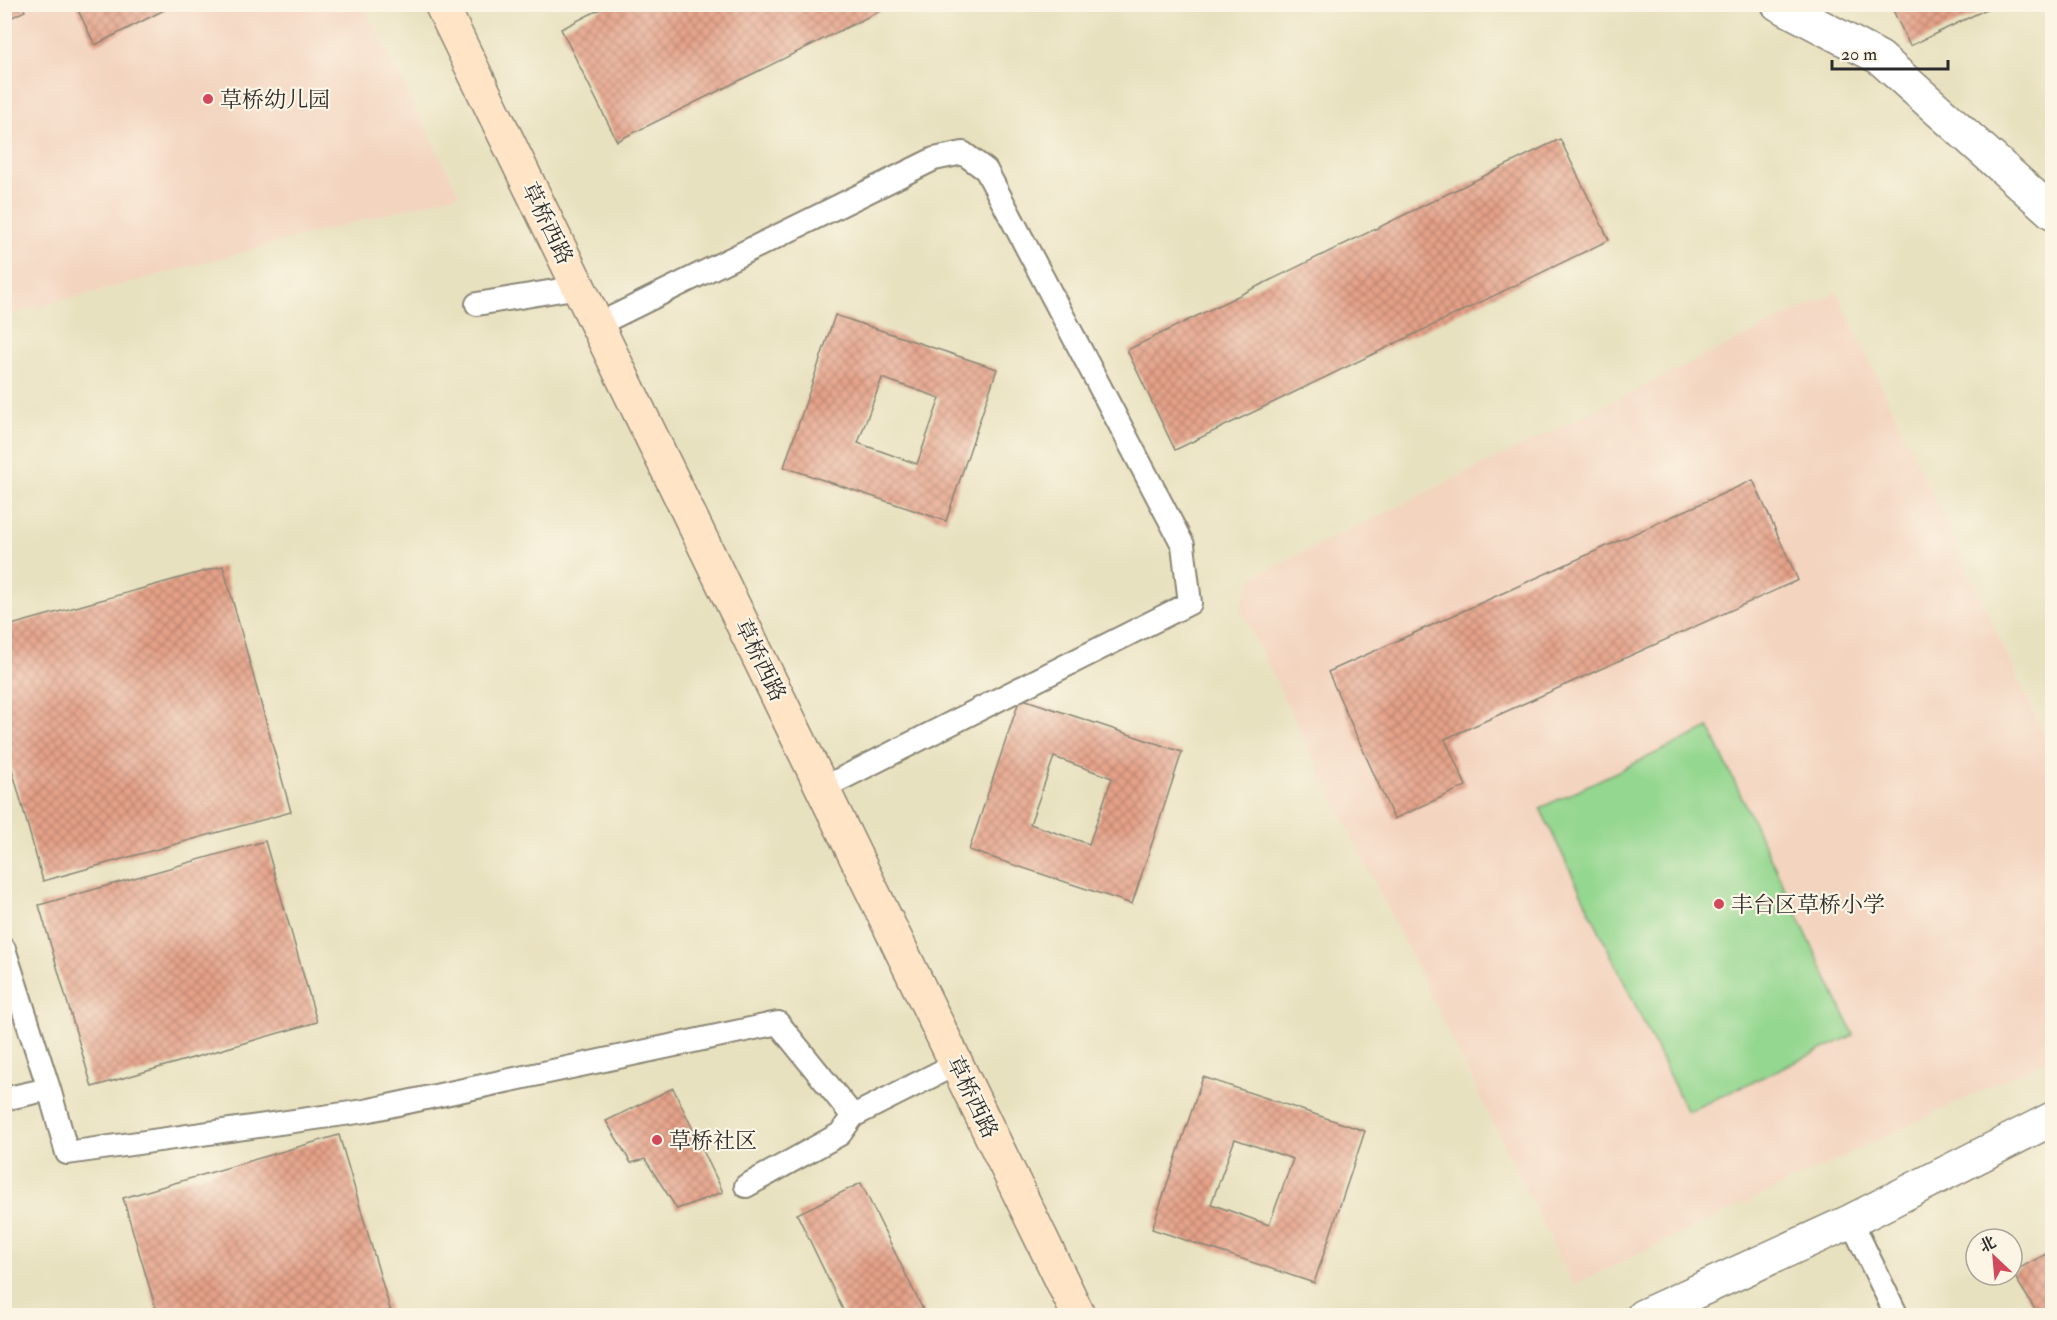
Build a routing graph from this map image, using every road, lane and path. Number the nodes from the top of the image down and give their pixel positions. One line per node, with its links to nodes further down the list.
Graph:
1 (441, 4): 4 (street, 草桥西路)
2 (1778, 4): 3 (street)
3 (2052, 212)
4 (579, 287): 5 (lane); 6 (street, 草桥西路)
5 (477, 304)
6 (597, 325): 7 (street, 草桥西路); 7 (lane)
7 (824, 788): 9 (street, 草桥西路)
8 (4, 949): 10 (lane)
9 (958, 1063): 12 (lane); 16 (street, 草桥西路)
10 (49, 1089): 11 (lane); 12 (lane)
11 (4, 1099)
12 (853, 1116): 14 (lane)
13 (2052, 1119): 15 (street)
14 (746, 1186)
15 (1851, 1221): 17 (street); 18 (lane)
16 (1079, 1316)
17 (1643, 1316)
18 (1897, 1316)

